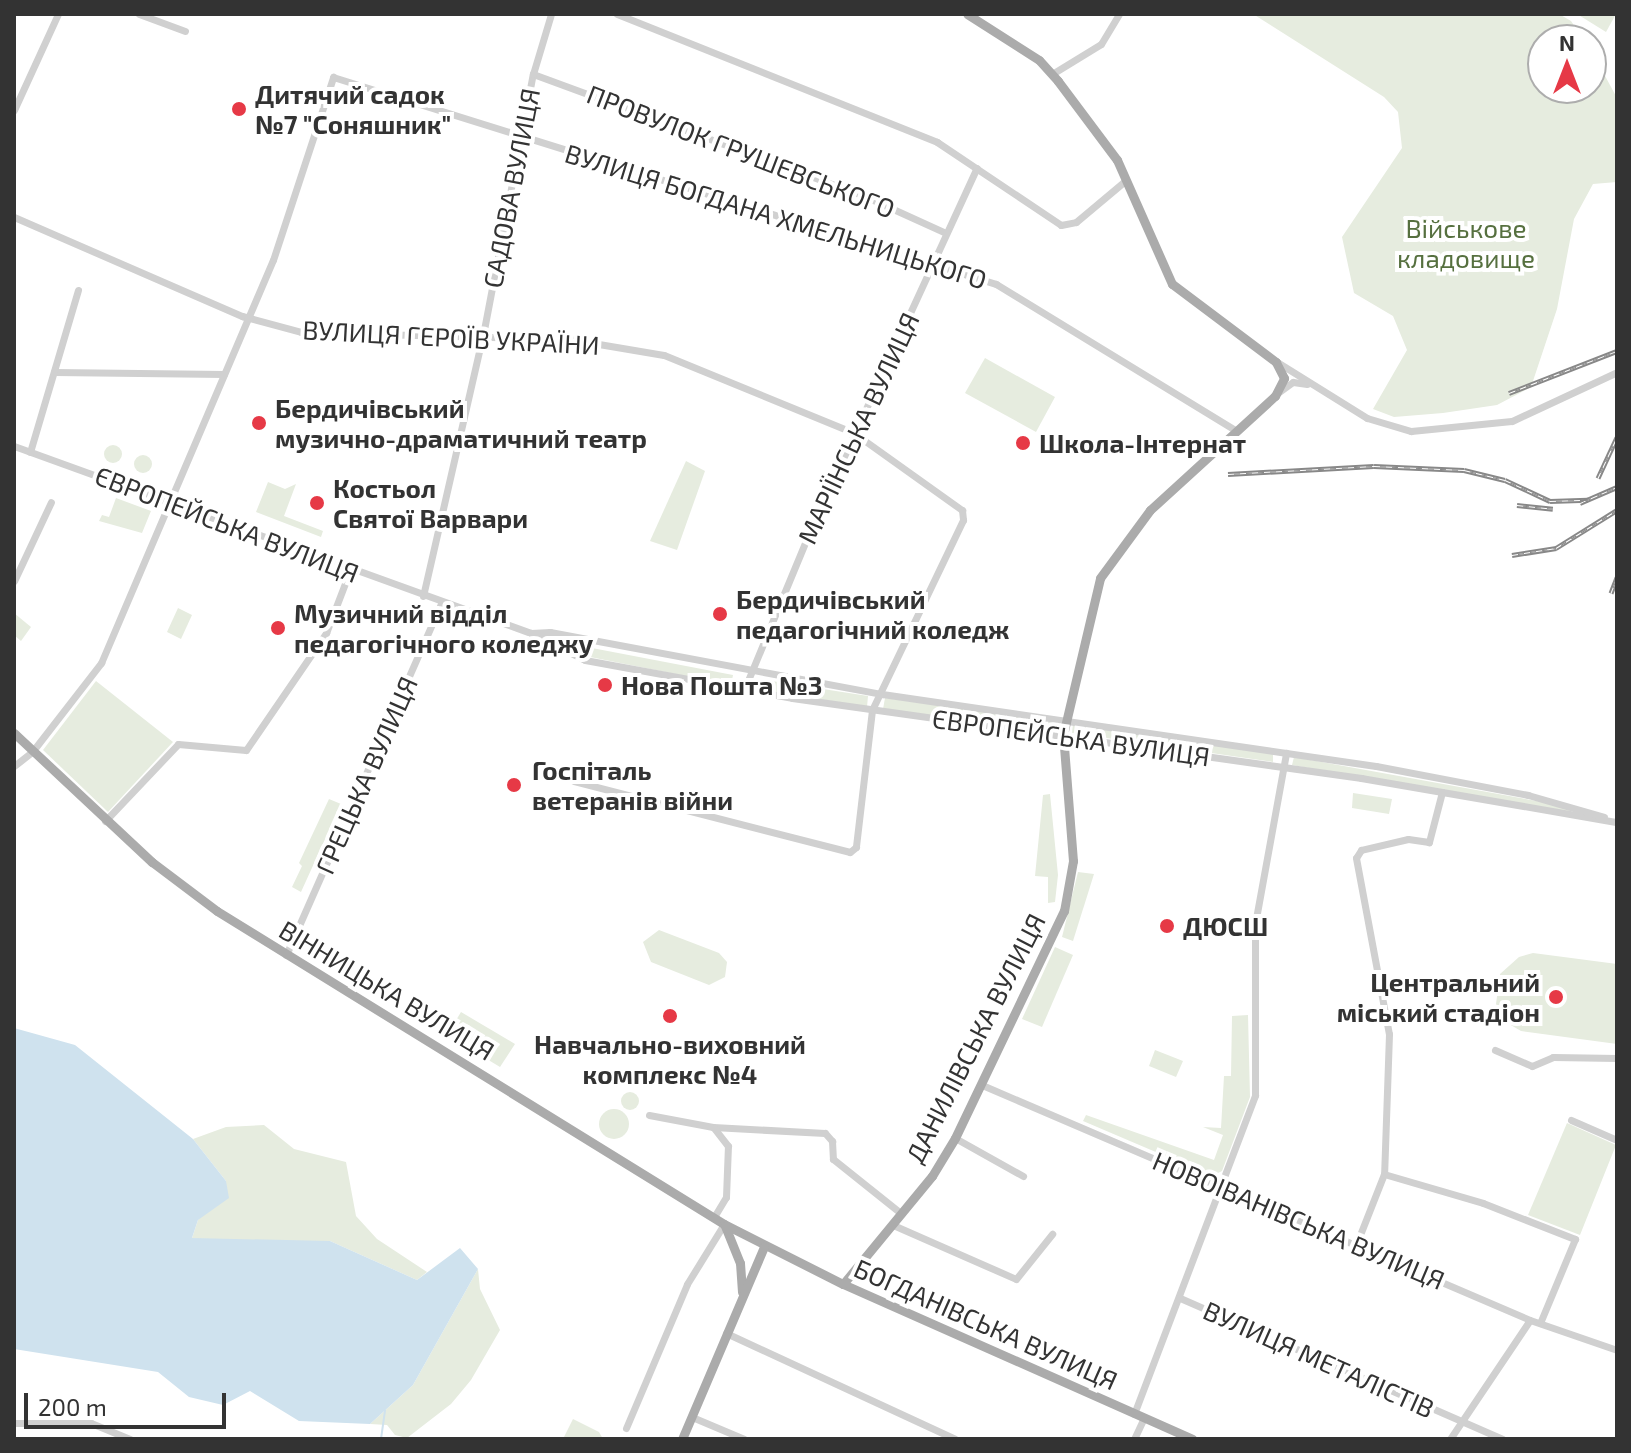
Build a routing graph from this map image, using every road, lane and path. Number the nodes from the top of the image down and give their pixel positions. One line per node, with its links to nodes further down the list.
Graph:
1 (58, 14): 10 (street)
2 (139, 14): 7 (street)
3 (551, 14): 8 (street, САДОВА ВУЛИЦЯ)
4 (617, 14): 12 (street)
5 (1119, 14): 9 (street)
6 (966, 15): 9 (main road)
7 (185, 31)
8 (533, 74): 11 (street, САДОВА ВУЛИЦЯ); 15 (street, ПРОВУЛОК ГРУШЕВСЬКОГО)
9 (1052, 74): 13 (main road)
10 (14, 110)
11 (522, 137): 16 (street, ВУЛИЦЯ БОГДАНА ХМЕЛЬНИЦЬКОГО); 18 (street, ВУЛИЦЯ БОГДАНА ХМЕЛЬНИЦЬКОГО); 19 (street, САДОВА ВУЛИЦЯ)
12 (977, 168): 13 (street); 15 (street, МАРІЇНСЬКА ВУЛИЦЯ)
13 (1126, 180): 20 (main road)
14 (14, 217): 18 (street, ВУЛИЦЯ ГЕРОЇВ УКРАЇНИ)
15 (946, 233): 16 (street, МАРІЇНСЬКА ВУЛИЦЯ)
16 (933, 262): 26 (street, ВУЛИЦЯ БОГДАНА ХМЕЛЬНИЦЬКОГО); 27 (street, МАРІЇНСЬКА ВУЛИЦЯ)
17 (78, 290): 21 (street)
18 (249, 319): 19 (street, ВУЛИЦЯ ГЕРОЇВ УКРАЇНИ); 23 (street)
19 (483, 335): 27 (street, ВУЛИЦЯ ГЕРОЇВ УКРАЇНИ); 34 (street, САДОВА ВУЛИЦЯ)
20 (1276, 362): 24 (street); 25 (main road)
21 (54, 372): 23 (street); 29 (street)
22 (1617, 372): 24 (street)
23 (224, 374): 30 (street)
24 (1312, 384): 25 (street)
25 (1275, 396): 26 (main road, ДАНИЛІВСЬКА ВУЛИЦЯ)
26 (1237, 431): 41 (main road, ДАНИЛІВСЬКА ВУЛИЦЯ)
27 (854, 433): 37 (street, МАРІЇНСЬКА ВУЛИЦЯ); 39 (street, ВУЛИЦЯ ГЕРОЇВ УКРАЇНИ)
28 (14, 446): 29 (street, ЄВРОПЕЙСЬКА ВУЛИЦЯ)
29 (30, 452): 30 (street, ЄВРОПЕЙСЬКА ВУЛИЦЯ)
30 (167, 499): 32 (street, ЄВРОПЕЙСЬКА ВУЛИЦЯ); 44 (street)
31 (51, 502): 33 (street)
32 (350, 570): 34 (street, ЄВРОПЕЙСЬКА ВУЛИЦЯ); 50 (street)
33 (14, 581)
34 (423, 596): 35 (street, ЄВРОПЕЙСЬКА ВУЛИЦЯ)
35 (442, 602): 36 (street, ЄВРОПЕЙСЬКА ВУЛИЦЯ); 52 (street, ГРЕЦЬКА ВУЛИЦЯ)
36 (531, 633): 37 (street, ЄВРОПЕЙСЬКА ВУЛИЦЯ); 38 (street, ЄВРОПЕЙСЬКА ВУЛИЦЯ)
37 (751, 672): 38 (street, МАРІЇНСЬКА ВУЛИЦЯ); 39 (street, ЄВРОПЕЙСЬКА ВУЛИЦЯ)
38 (744, 690): 40 (street, ЄВРОПЕЙСЬКА ВУЛИЦЯ)
39 (882, 694): 40 (street); 41 (street, ЄВРОПЕЙСЬКА ВУЛИЦЯ)
40 (872, 710): 43 (street, ЄВРОПЕЙСЬКА ВУЛИЦЯ); 48 (street)
41 (1065, 719): 43 (main road, ДАНИЛІВСЬКА ВУЛИЦЯ); 45 (street, ЄВРОПЕЙСЬКА ВУЛИЦЯ)
42 (14, 733): 44 (main road, ВІННИЦЬКА ВУЛИЦЯ)
43 (1063, 735): 47 (street, ЄВРОПЕЙСЬКА ВУЛИЦЯ); 55 (main road, ДАНИЛІВСЬКА ВУЛИЦЯ)
44 (32, 752): 46 (street); 50 (main road, ВІННИЦЬКА ВУЛИЦЯ)
45 (1286, 753): 47 (street); 51 (street, ЄВРОПЕЙСЬКА ВУЛИЦЯ)
46 (14, 766)
47 (1283, 767): 49 (street, ЄВРОПЕЙСЬКА ВУЛИЦЯ); 63 (street)
48 (574, 781)
49 (1442, 792): 51 (street, ЄВРОПЕЙСЬКА ВУЛИЦЯ); 61 (street)
50 (105, 821): 52 (main road, ВІННИЦЬКА ВУЛИЦЯ)
51 (1617, 822)
52 (286, 955): 65 (main road, ВІННИЦЬКА ВУЛИЦЯ)
53 (1495, 1050): 54 (street)
54 (1617, 1058)
55 (982, 1085): 59 (main road, ДАНИЛІВСЬКА ВУЛИЦЯ); 63 (street, НОВОІВАНІВСЬКА ВУЛИЦЯ)
56 (649, 1115): 58 (street)
57 (1571, 1120): 60 (street)
58 (713, 1127): 64 (street); 65 (street)
59 (955, 1138): 62 (street); 64 (main road, ДАНИЛІВСЬКА ВУЛИЦЯ)
60 (1617, 1140)
61 (1384, 1174): 70 (street); 79 (street)
62 (1023, 1176)
63 (1222, 1186): 70 (street, НОВОІВАНІВСЬКА ВУЛИЦЯ); 77 (street)
64 (902, 1214): 67 (main road, ДАНИЛІВСЬКА ВУЛИЦЯ)
65 (714, 1217): 66 (main road, ВІННИЦЬКА ВУЛИЦЯ)
66 (724, 1224): 69 (main road, ВІННИЦЬКА ВУЛИЦЯ); 73 (main road); 87 (street)
67 (893, 1225): 68 (street); 75 (main road, ДАНИЛІВСЬКА ВУЛИЦЯ)
68 (1052, 1234)
69 (754, 1241): 71 (main road, ВІННИЦЬКА ВУЛИЦЯ); 73 (main road)
70 (1356, 1245): 78 (street, НОВОІВАНІВСЬКА ВУЛИЦЯ)
71 (764, 1247): 72 (main road, БОГДАНІВСЬКА ВУЛИЦЯ); 74 (main road)
72 (782, 1256): 74 (main road); 75 (main road, БОГДАНІВСЬКА ВУЛИЦЯ)
73 (740, 1263): 76 (main road)
74 (755, 1266): 76 (main road)
75 (843, 1284): 82 (main road, БОГДАНІВСЬКА ВУЛИЦЯ)
76 (742, 1297): 80 (main road)
77 (1180, 1298): 82 (street); 85 (street, ВУЛИЦЯ МЕТАЛІСТІВ)
78 (1530, 1320): 79 (street, НОВОІВАНІВСЬКА ВУЛИЦЯ); 85 (street)
79 (1540, 1323): 81 (street, НОВОІВАНІВСЬКА ВУЛИЦЯ)
80 (726, 1333): 83 (main road); 91 (street)
81 (1617, 1350)
82 (1134, 1414): 84 (main road, БОГДАНІВСЬКА ВУЛИЦЯ)
83 (692, 1417): 89 (main road); 90 (street)
84 (1144, 1418): 92 (street); 93 (main road, БОГДАНІВСЬКА ВУЛИЦЯ)
85 (1462, 1422): 94 (street); 95 (street, ВУЛИЦЯ МЕТАЛІСТІВ)
86 (14, 1423): 88 (street)
87 (626, 1428)
88 (130, 1439)
89 (682, 1439)
90 (744, 1439)
91 (955, 1439)
92 (1134, 1439)
93 (1192, 1439)
94 (1450, 1439)
95 (1503, 1439)

